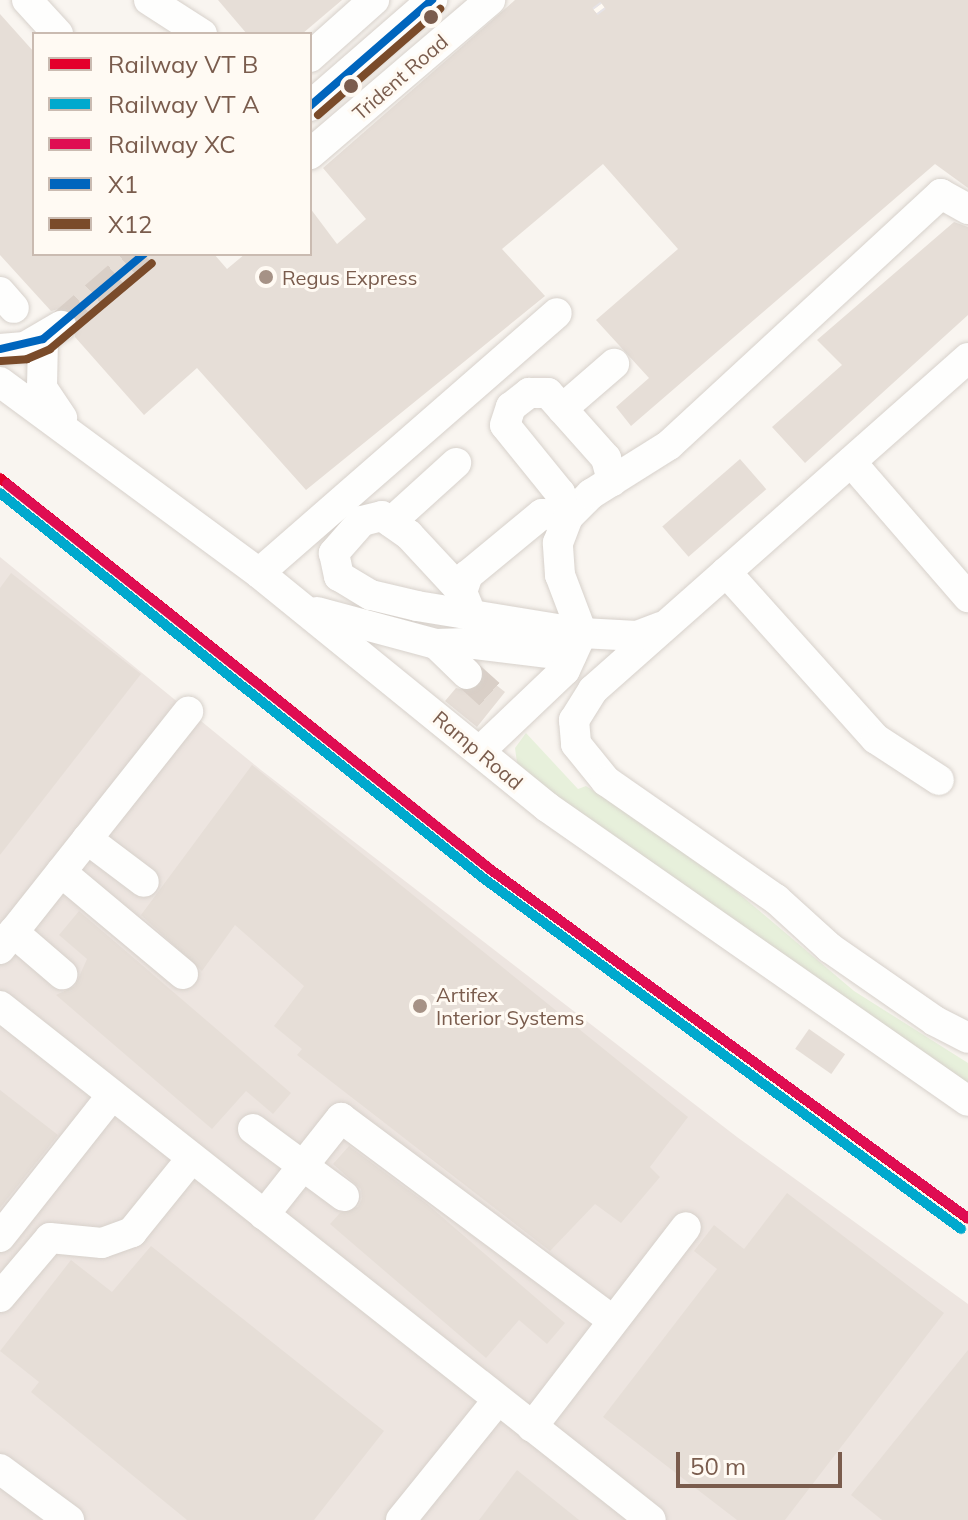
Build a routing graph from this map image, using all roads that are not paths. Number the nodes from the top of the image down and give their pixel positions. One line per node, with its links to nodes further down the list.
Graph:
1 (27, 0): 7 (street)
2 (149, 0): 6 (street)
3 (374, 0): 8 (street)
4 (432, 0): 9 (street)
5 (490, 0): 10 (street, Trident Road)
6 (192, 31)
7 (56, 32)
8 (312, 55)
9 (312, 104)
10 (312, 152)
11 (968, 209): 21 (street)
12 (557, 313): 25 (street)
13 (0, 349): 18 (street)
14 (968, 358): 19 (street)
15 (614, 364): 17 (street)
16 (0, 382): 18 (street, Ramp Road)
17 (562, 409): 21 (street); 22 (street)
18 (91, 448): 25 (street, Ramp Road)
19 (851, 462): 24 (street); 26 (street)
20 (456, 463): 23 (street)
21 (612, 481): 22 (street)
22 (568, 517): 27 (street); 31 (street)
23 (391, 522): 27 (street); 27 (street)
24 (726, 572): 29 (street); 35 (street)
25 (259, 573): 28 (street, Ramp Road)
26 (968, 597)
27 (467, 603): 31 (street)
28 (304, 608): 30 (street); 34 (street, Ramp Road)
29 (667, 625): 31 (street); 43 (street)
30 (436, 644): 31 (street); 32 (street)
31 (576, 644): 34 (street)
32 (467, 674)
33 (188, 712): 36 (street)
34 (480, 751): 45 (street, Ramp Road)
35 (939, 780)
36 (87, 839): 37 (street); 38 (street)
37 (61, 872): 39 (street); 41 (street)
38 (144, 882)
39 (6, 941): 40 (street)
40 (62, 974)
41 (183, 974)
42 (0, 1006): 44 (street)
43 (968, 1038)
44 (112, 1095): 47 (street); 52 (street)
45 (968, 1101)
46 (253, 1129): 48 (street)
47 (192, 1158): 50 (street); 53 (street)
48 (302, 1167): 49 (street); 50 (street); 54 (street)
49 (344, 1196)
50 (264, 1215): 55 (street)
51 (686, 1227): 54 (street)
52 (0, 1237)
53 (0, 1297)
54 (613, 1321): 56 (street)
55 (498, 1400): 56 (street); 59 (street)
56 (532, 1427): 60 (street)
57 (0, 1469): 58 (street)
58 (69, 1520)
59 (401, 1520)
60 (651, 1520)

